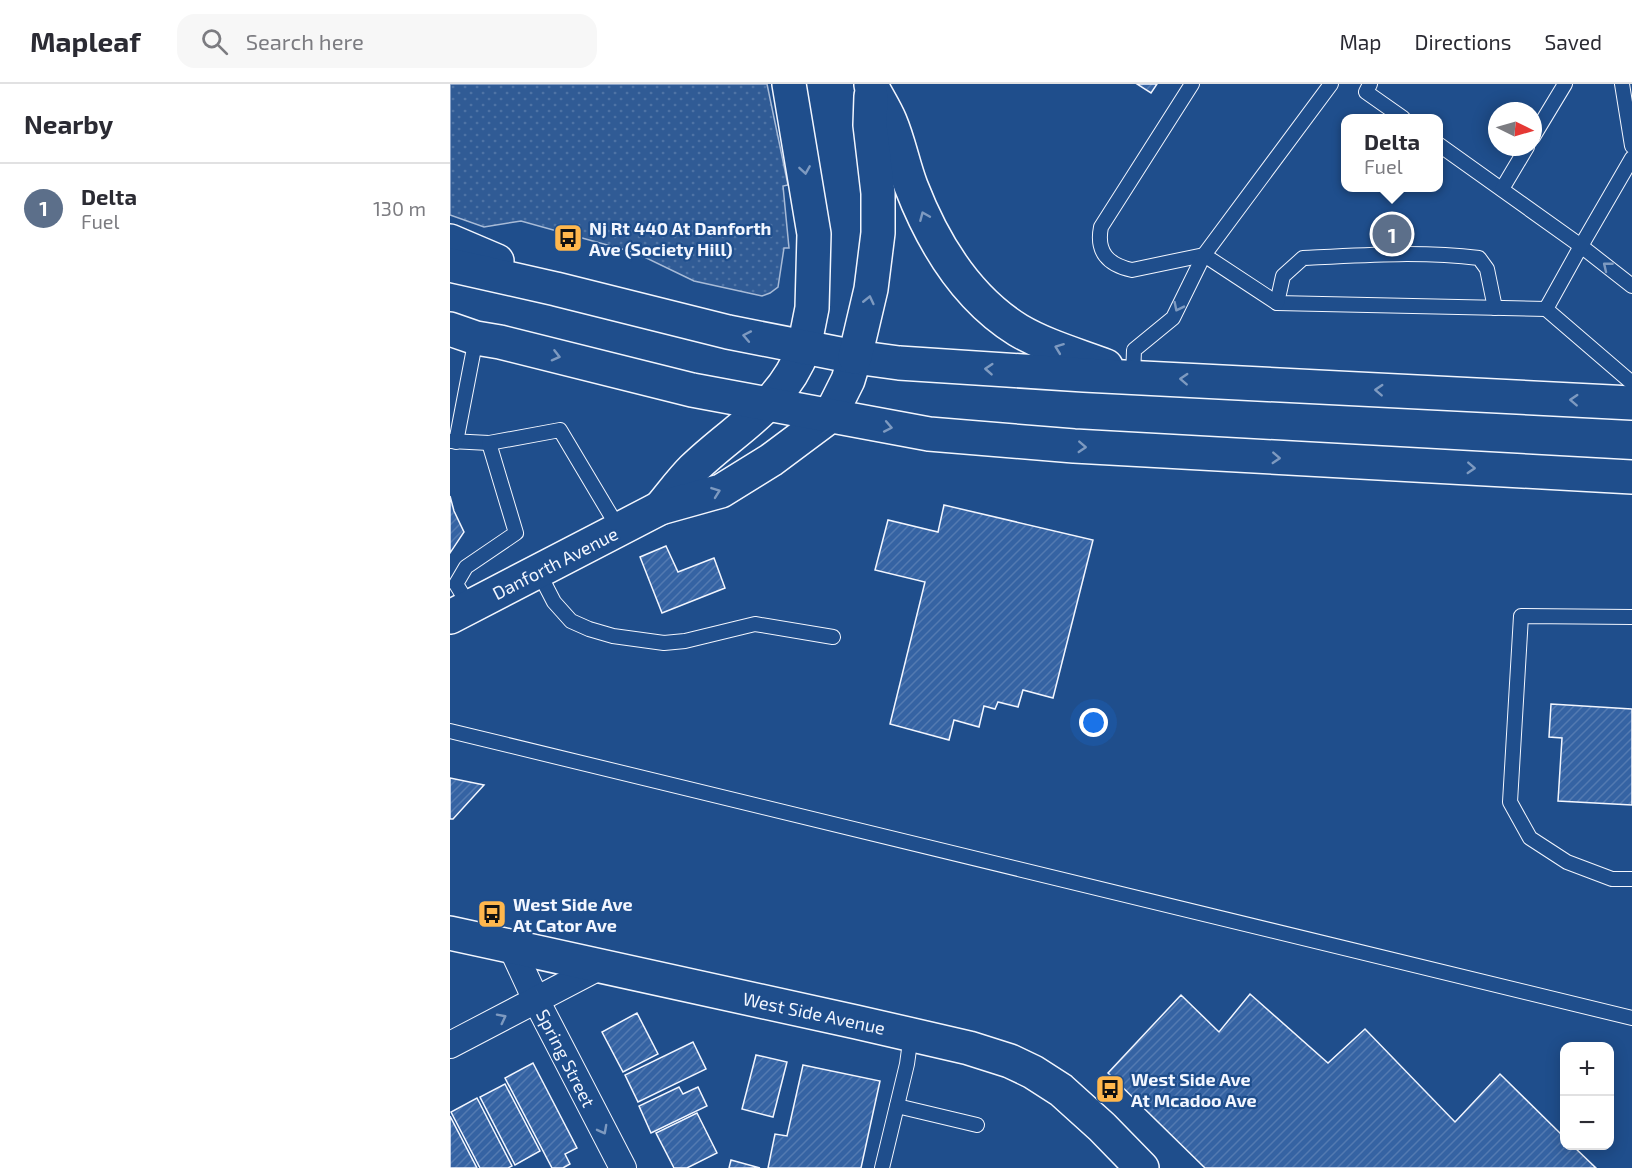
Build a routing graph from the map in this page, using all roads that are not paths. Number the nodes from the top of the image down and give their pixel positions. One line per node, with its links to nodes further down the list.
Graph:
1 (789, 84): 26 (main road, Danforth Avenue, one-way to 26)
2 (1192, 84): 18 (lane)
3 (1330, 84): 18 (lane)
4 (1353, 84): 8 (lane)
5 (1565, 84): 10 (lane)
6 (1622, 84): 11 (lane)
7 (871, 85): 27 (main road, Danforth Avenue, one-way to 7); 28 (main road, one-way to 7)
8 (1368, 88): 9 (lane)
9 (1398, 114)
10 (1542, 122)
11 (1632, 146)
12 (1443, 148): 15 (lane)
13 (1522, 156): 15 (lane)
14 (1632, 158): 17 (lane)
15 (1502, 189): 17 (lane)
16 (450, 241): 21 (main road)
17 (1581, 246): 20 (lane, one-way to 17); 24 (lane)
18 (1204, 255): 22 (lane); 28 (lane, one-way to 28)
19 (450, 265): 21 (main road)
20 (1632, 286)
21 (555, 288): 26 (main road, one-way to 21)
22 (1277, 303): 23 (lane); 23 (lane)
23 (1495, 308): 24 (lane)
24 (1546, 309): 29 (lane)
25 (463, 334): 31 (main road, one-way to 31); 33 (lane)
26 (804, 348): 27 (main road); 31 (main road, Danforth Avenue)
27 (855, 357): 28 (main road, one-way to 27); 32 (main road, Danforth Avenue)
28 (1133, 377): 30 (main road, one-way to 28)
29 (1632, 383)
30 (1632, 403)
31 (768, 405): 32 (main road); 36 (main road, Danforth Avenue)
32 (830, 416): 35 (main road, one-way to 35); 36 (main road, Danforth Avenue, one-way to 32)
33 (453, 441): 34 (lane)
34 (489, 443): 37 (lane); 39 (lane)
35 (1632, 477)
36 (660, 508): 37 (main road, Danforth Avenue)
37 (619, 530): 38 (main road, Danforth Avenue)
38 (538, 571): 39 (main road, Danforth Avenue); 41 (lane)
39 (460, 612)
40 (1632, 617): 43 (lane)
41 (833, 637)
42 (450, 731): 48 (lane)
43 (1632, 879)
44 (450, 933): 45 (main road, West Side Avenue)
45 (511, 946): 46 (main road, West Side Avenue); 47 (street, Spring Street)
46 (599, 967): 47 (street); 49 (main road, West Side Avenue)
47 (536, 1000): 50 (street, one-way to 47); 53 (street, Spring Street, one-way to 53)
48 (1632, 1018)
49 (911, 1035): 51 (lane); 55 (main road, West Side Avenue)
50 (450, 1045)
51 (897, 1106): 52 (lane); 54 (lane)
52 (977, 1125)
53 (623, 1168)
54 (882, 1168)
55 (1142, 1168)

